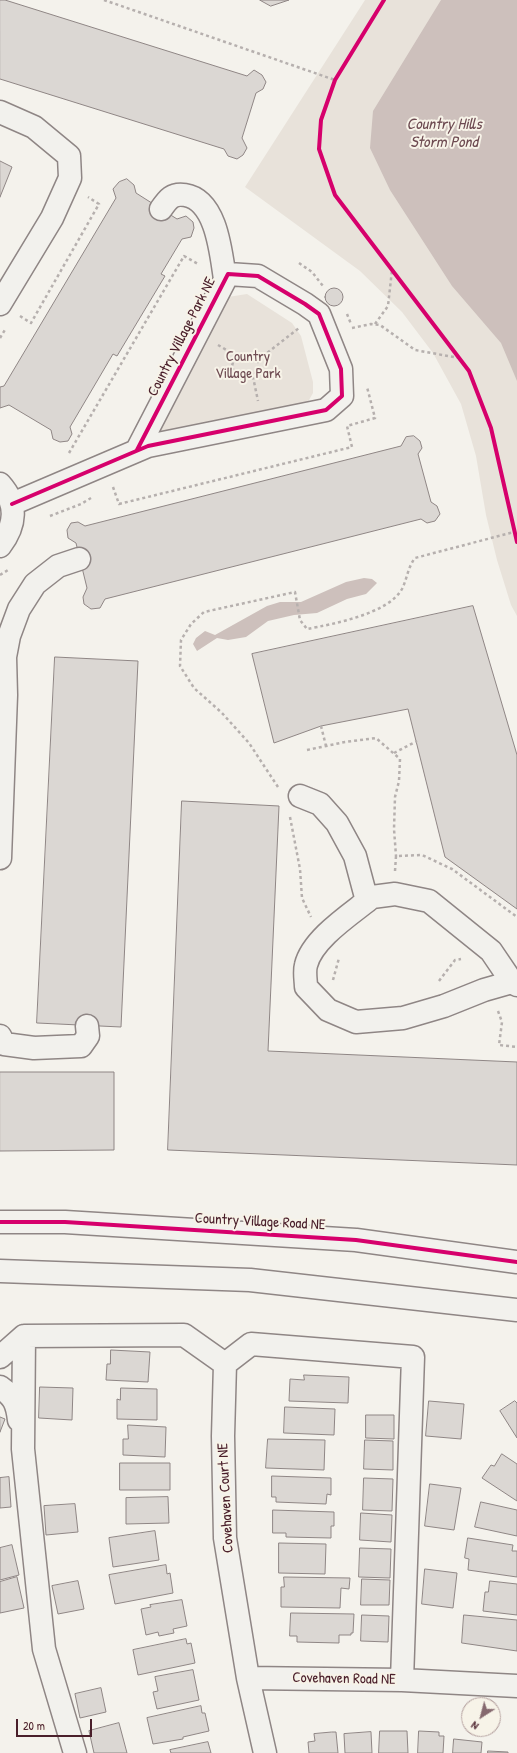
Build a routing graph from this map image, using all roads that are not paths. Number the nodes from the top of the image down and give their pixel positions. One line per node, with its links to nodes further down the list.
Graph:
1 (0, 112): 4 (street)
2 (160, 209): 3 (street)
3 (225, 279): 5 (street, Country Village Park NE); 5 (street, Country Village Park NE)
4 (0, 304)
5 (137, 450): 7 (street)
6 (0, 484): 7 (street)
7 (12, 504): 8 (street)
8 (0, 546)
9 (79, 560): 10 (street)
10 (3, 695): 12 (street)
11 (290, 793): 13 (street)
12 (0, 858)
13 (367, 901): 14 (street); 14 (street)
14 (514, 983)
15 (87, 1026): 16 (street)
16 (0, 1036)
17 (0, 1222): 18 (street, Country Village Road NE)
18 (517, 1262)
19 (0, 1271): 20 (street)
20 (517, 1310)
21 (24, 1336): 22 (street); 23 (street); 25 (street)
22 (0, 1357)
23 (225, 1364): 26 (street, Covehaven Court NE); 27 (street)
24 (0, 1387): 25 (street)
25 (23, 1449): 29 (street)
26 (248, 1678): 27 (street, Covehaven Road NE); 30 (street)
27 (402, 1680): 28 (street, Covehaven Road NE)
28 (517, 1686)
29 (75, 1753)
30 (265, 1753)

